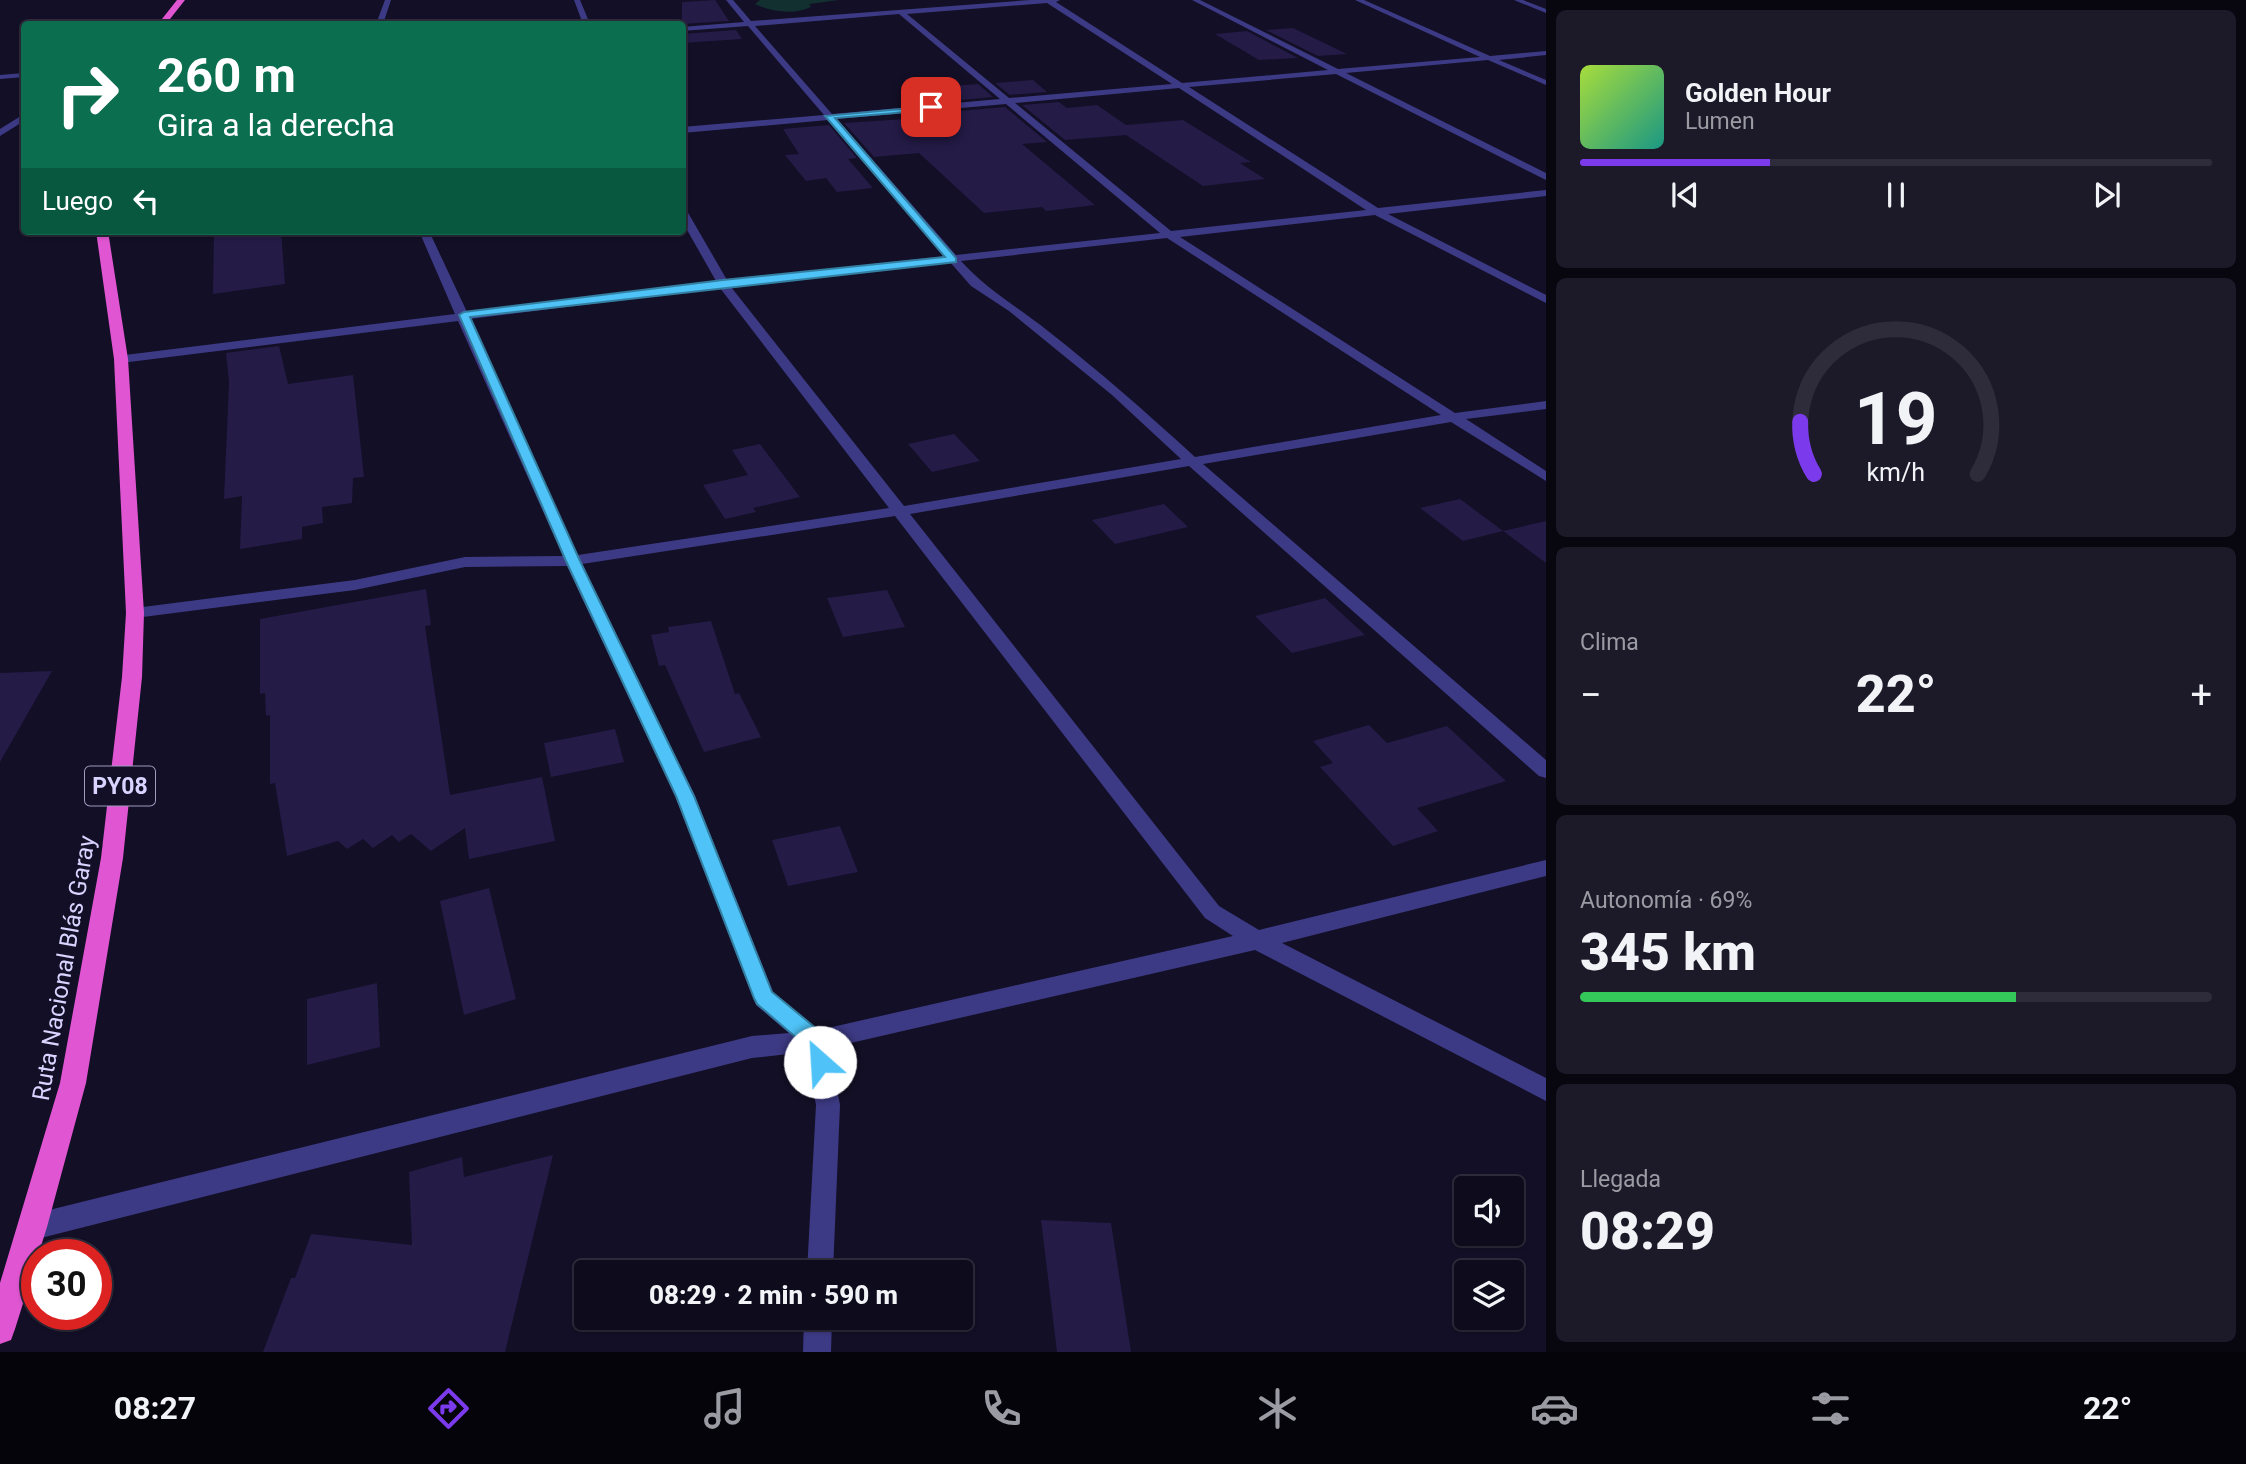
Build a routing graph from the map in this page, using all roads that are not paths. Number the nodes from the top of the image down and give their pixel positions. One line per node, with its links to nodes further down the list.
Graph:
1 (181, 0): 12 (highway)
2 (388, 0): 13 (street)
3 (577, 0): 14 (street)
4 (729, 0): 15 (street)
5 (1057, 0): 9 (street)
6 (1195, 0): 19 (street)
7 (1358, 0): 18 (street)
8 (1517, 0): 10 (street)
9 (1049, 1): 11 (street); 23 (street)
10 (1546, 11)
11 (900, 12): 15 (street); 24 (street)
12 (164, 21)
13 (380, 21)
14 (586, 21)
15 (749, 23): 16 (street); 25 (street)
16 (686, 29)
17 (1546, 53): 18 (street)
18 (1490, 59): 19 (street); 22 (street)
19 (1338, 70): 23 (street); 29 (street)
20 (21, 75): 21 (street)
21 (0, 77)
22 (1546, 83)
23 (1176, 85): 24 (street); 31 (street)
24 (1008, 101): 25 (street); 33 (street)
25 (829, 116): 27 (street); 36 (street)
26 (21, 119): 28 (street)
27 (686, 130)
28 (0, 133)
29 (1546, 177)
30 (1546, 193): 31 (street)
31 (1374, 211): 33 (street); 38 (street)
32 (686, 218): 37 (street)
33 (1168, 233): 36 (street); 42 (street)
34 (103, 235): 40 (highway, Ruta Nacional Blás Garay / PY08)
35 (426, 235): 39 (street)
36 (952, 260): 37 (street); 43 (street)
37 (723, 284): 39 (street); 45 (street)
38 (1546, 300)
39 (464, 315): 40 (street); 46 (street)
40 (121, 359): 47 (highway, Ruta Nacional Blás Garay / PY08)
41 (1546, 405): 42 (street)
42 (1454, 417): 43 (street); 44 (street)
43 (1190, 460): 45 (street); 48 (street)
44 (1546, 477)
45 (899, 511): 46 (street); 50 (street)
46 (573, 561): 47 (street); 51 (street)
47 (135, 613): 53 (highway, Ruta Nacional Blás Garay / PY08)
48 (1546, 771)
49 (1546, 868): 50 (street)
50 (1257, 940): 51 (street); 52 (street)
51 (816, 1041): 53 (street); 54 (street)
52 (1546, 1090)
53 (33, 1227): 55 (highway, Ruta Nacional Blás Garay / PY08)
54 (821, 1260)
55 (0, 1329)
56 (818, 1330): 57 (street)
57 (817, 1352)

